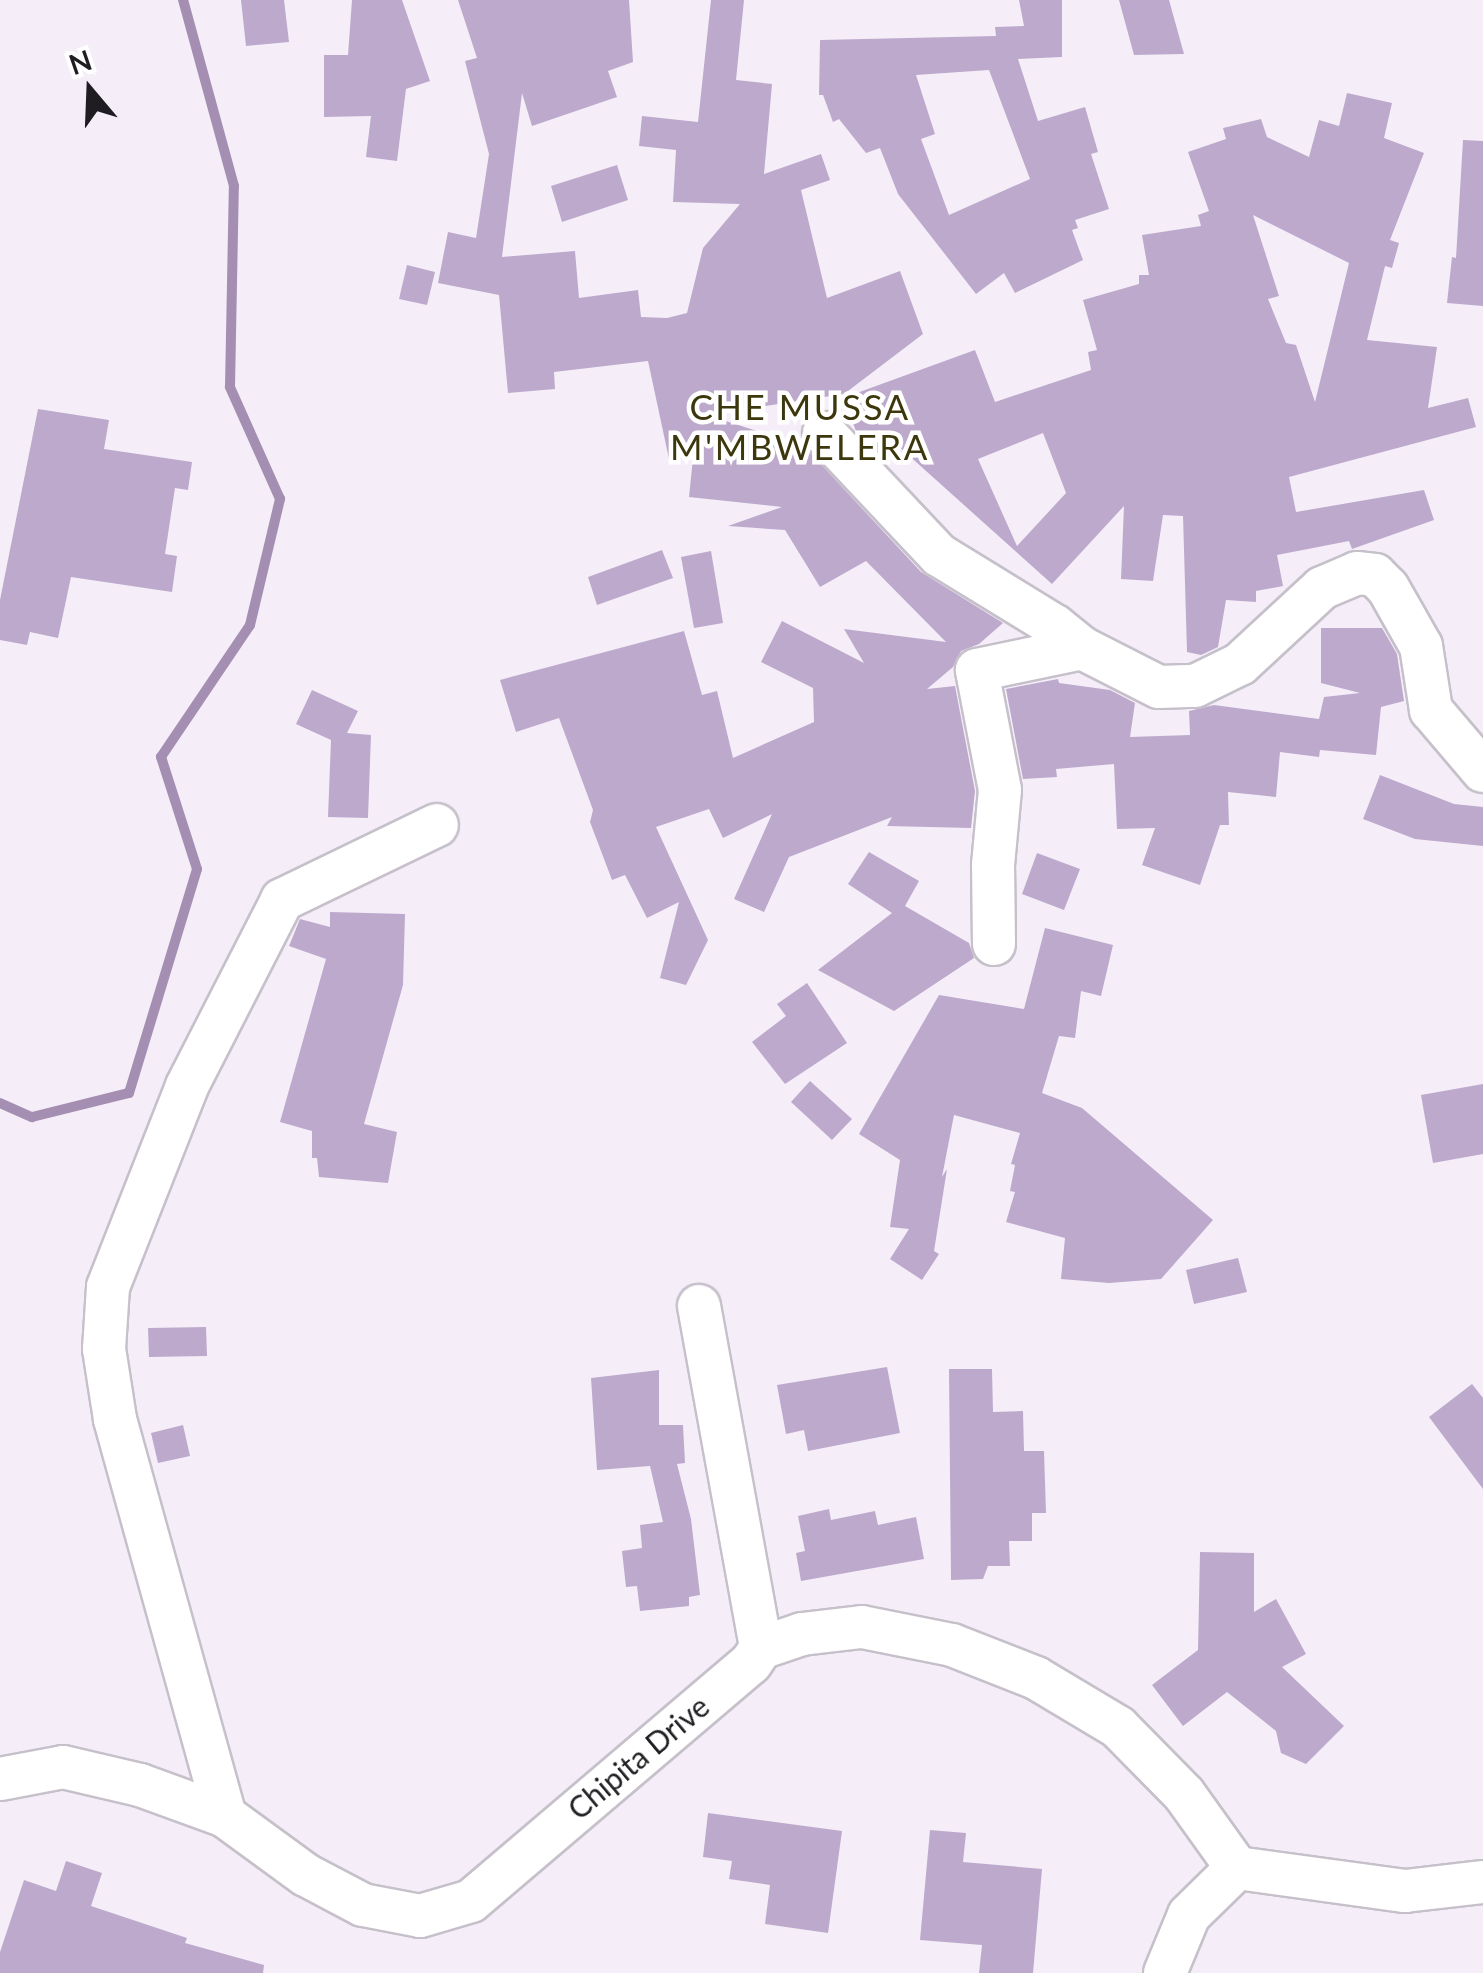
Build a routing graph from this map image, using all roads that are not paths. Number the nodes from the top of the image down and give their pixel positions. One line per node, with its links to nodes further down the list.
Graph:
1 (824, 433): 2 (street)
2 (1082, 648): 3 (street); 5 (street)
3 (1483, 770)
4 (437, 825): 9 (street)
5 (994, 944)
6 (700, 1306): 7 (street)
7 (760, 1648): 9 (street, Chipita Drive); 10 (street)
8 (0, 1779): 9 (street, Chipita Drive)
9 (225, 1816)
10 (1237, 1868): 11 (street); 12 (street)
11 (1483, 1882)
12 (1164, 1973)

